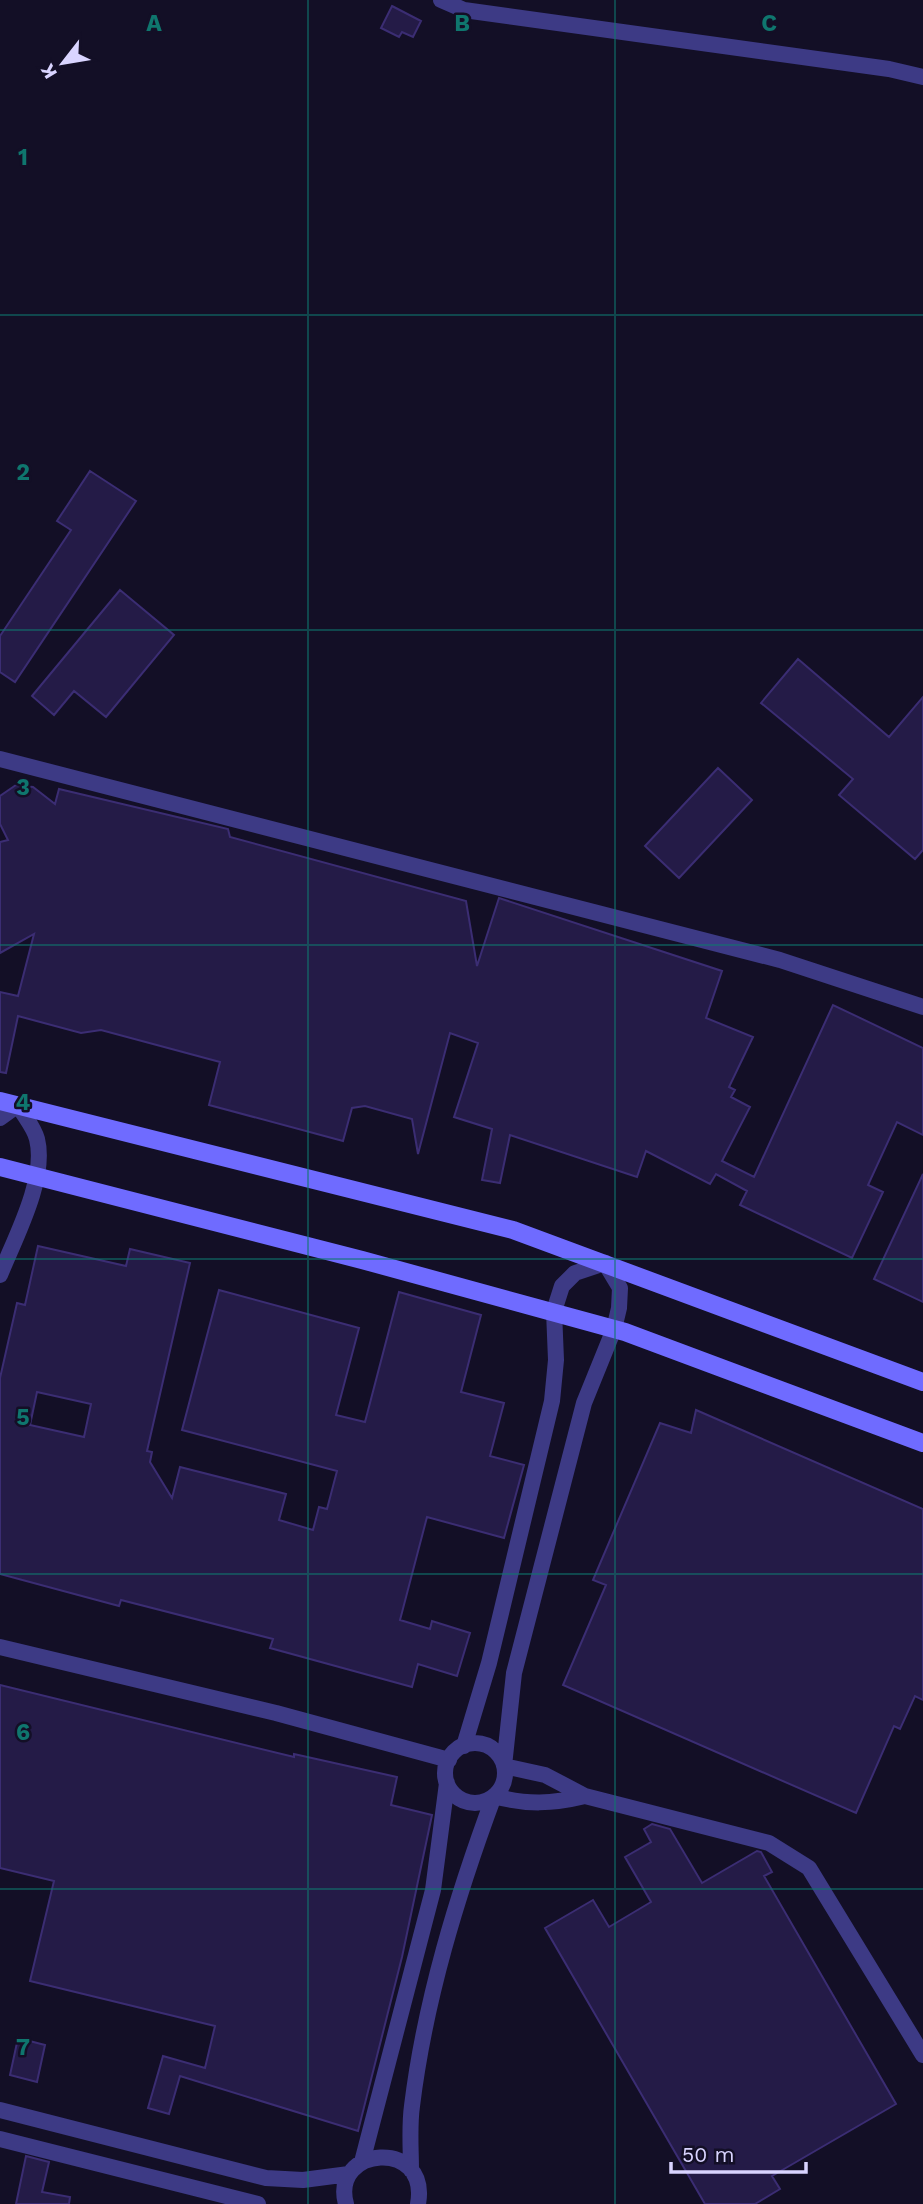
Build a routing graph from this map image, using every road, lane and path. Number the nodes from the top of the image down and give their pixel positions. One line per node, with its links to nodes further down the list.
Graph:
1 (441, 0): 2 (street)
2 (923, 77)
3 (0, 759): 4 (street)
4 (923, 1007)
5 (9, 1103): 6 (street); 8 (street); 9 (street)
6 (0, 1118)
7 (0, 1167): 8 (street)
8 (37, 1177): 10 (street); 11 (street)
9 (605, 1263): 11 (street); 12 (street); 13 (street)
10 (0, 1275)
11 (554, 1311): 12 (street); 16 (street)
12 (614, 1329): 14 (street); 18 (street)
13 (923, 1382)
14 (923, 1443)
15 (0, 1647): 17 (street)
16 (464, 1746): 17 (street); 18 (street)
17 (449, 1759): 19 (street)
18 (505, 1766): 20 (street); 21 (street)
19 (447, 1783): 21 (street); 22 (street)
20 (585, 1796): 21 (street); 24 (street)
21 (494, 1797): 23 (street)
22 (396, 2031): 23 (street); 27 (street)
23 (423, 2039): 29 (street)
24 (923, 2055)
25 (0, 2110): 28 (street)
26 (0, 2139): 30 (street)
27 (362, 2162): 28 (street); 29 (street)
28 (349, 2174): 31 (street)
29 (414, 2176): 32 (street); 33 (street)
30 (258, 2204)
31 (346, 2204)
32 (418, 2204)
33 (430, 2204)

